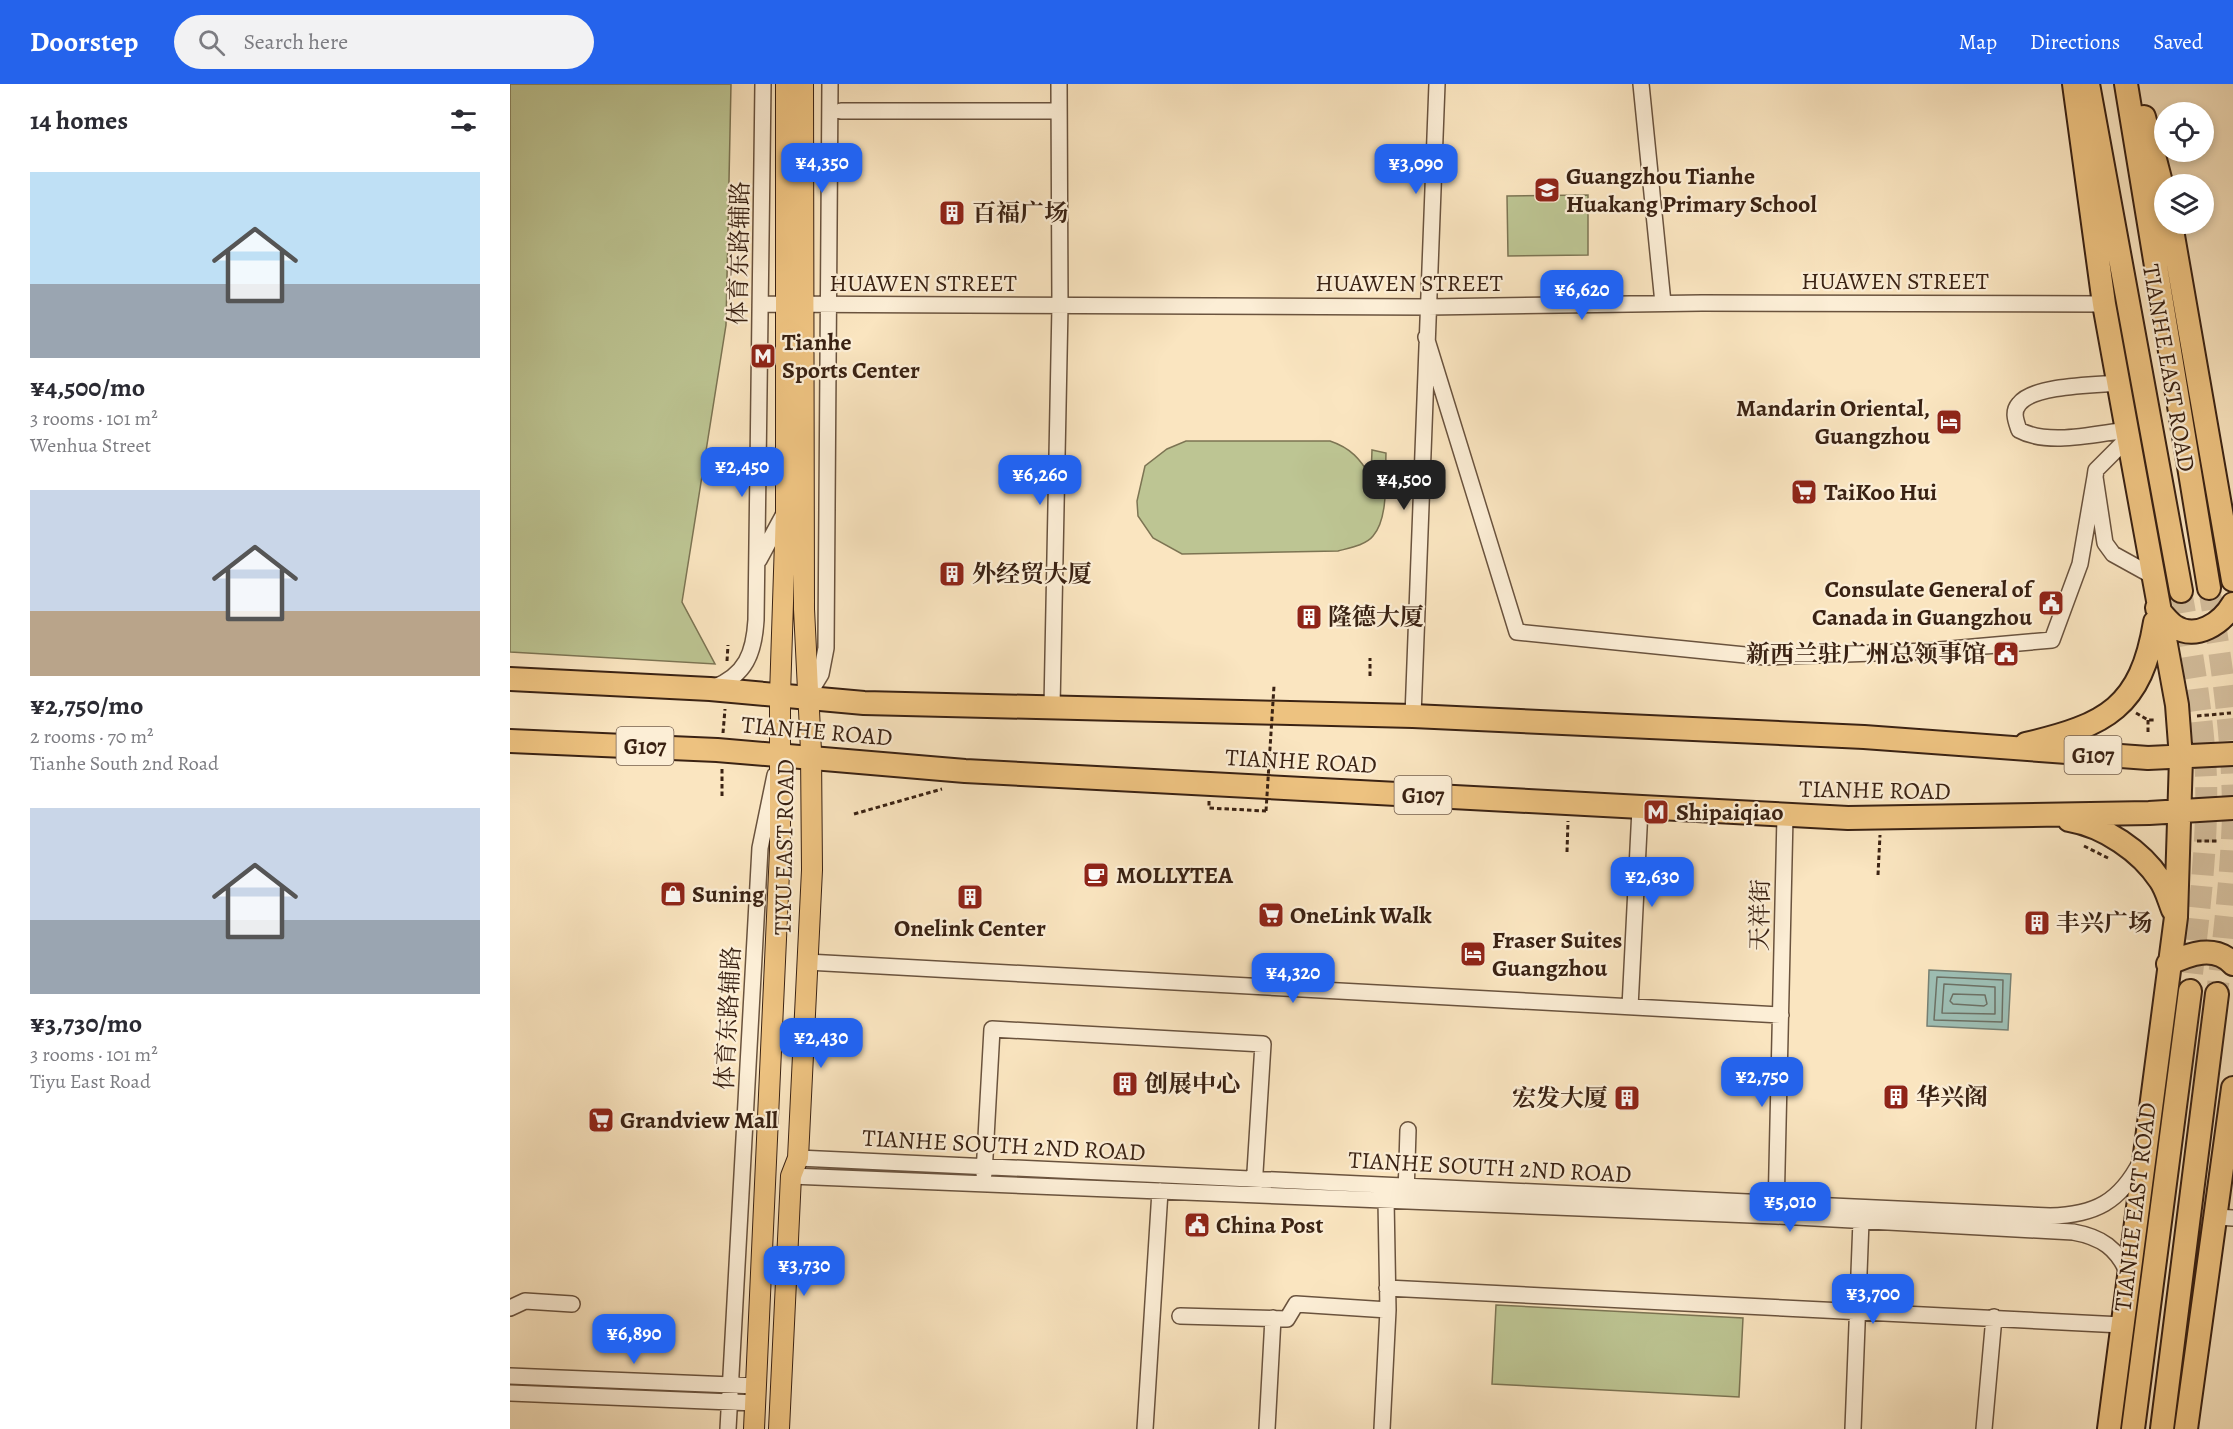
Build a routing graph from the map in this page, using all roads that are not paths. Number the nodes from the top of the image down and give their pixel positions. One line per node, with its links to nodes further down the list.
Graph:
1 (763, 84): 18 (street, 体育东路辅路)
2 (786, 84): 20 (main road, TIYU EAST ROAD)
3 (803, 84): 12 (main road, TIYU EAST ROAD)
4 (830, 84): 13 (street)
5 (1059, 84): 14 (street)
6 (1437, 84): 23 (street)
7 (1641, 84): 17 (street)
8 (2074, 84): 19 (highway)
9 (2088, 84): 33 (highway, TIANHE EAST ROAD)
10 (2126, 84): 32 (highway, TIANHE EAST ROAD)
11 (2133, 84): 15 (highway)
12 (803, 111): 13 (street); 20 (main road, TIYU EAST ROAD)
13 (835, 111): 14 (street); 21 (street)
14 (1059, 111): 22 (street)
15 (2158, 174)
16 (2173, 234): 31 (highway)
17 (1663, 303): 19 (street, HUAWEN STREET); 23 (street, HUAWEN STREET)
18 (760, 304): 20 (street, HUAWEN STREET); 29 (street, 体育东路辅路)
19 (2104, 304): 25 (highway)
20 (795, 305): 21 (street, HUAWEN STREET); 28 (main road, TIYU EAST ROAD); 39 (main road, TIYU EAST ROAD)
21 (828, 305): 22 (street, HUAWEN STREET); 39 (street)
22 (1060, 306): 23 (street, HUAWEN STREET); 40 (street)
23 (1428, 307): 24 (street)
24 (1426, 337): 27 (street); 41 (street)
25 (2118, 383): 26 (highway); 26 (street)
26 (2127, 434): 27 (street); 30 (highway)
27 (2095, 477): 30 (street)
28 (786, 510): 29 (street); 38 (main road, TIYU EAST ROAD)
29 (758, 561): 37 (street, 体育东路辅路)
30 (2151, 575): 35 (highway)
31 (2233, 580)
32 (2208, 588)
33 (2181, 591)
34 (2233, 604): 35 (highway)
35 (2157, 608): 43 (highway); 47 (highway)
36 (510, 679): 37 (highway, TIANHE ROAD / G107)
37 (721, 687): 38 (highway, TIANHE ROAD / G107)
38 (780, 695): 39 (highway, TIANHE ROAD / G107); 44 (main road, TIYU EAST ROAD)
39 (807, 697): 40 (highway, TIANHE ROAD / G107); 46 (main road, TIYU EAST ROAD)
40 (1052, 707): 41 (highway, TIANHE ROAD / G107)
41 (1413, 716): 43 (highway, TIANHE ROAD / G107)
42 (510, 741): 44 (highway, TIANHE ROAD / G107)
43 (2004, 749): 47 (highway, TIANHE ROAD / G107)
44 (780, 754): 46 (highway, TIANHE ROAD / G107); 86 (street, 体育东路辅路); 88 (main road, TIYU EAST ROAD)
45 (2233, 754): 47 (highway, TIANHE ROAD / G107)
46 (811, 756): 49 (highway, TIANHE ROAD / G107); 54 (main road, TIYU EAST ROAD)
47 (2181, 758): 50 (highway)
48 (2233, 808): 50 (highway, TIANHE ROAD / G107)
49 (1640, 809): 52 (highway, TIANHE ROAD / G107); 59 (street)
50 (2180, 811): 51 (highway, TIANHE ROAD / G107); 53 (highway)
51 (2035, 814): 52 (highway, TIANHE ROAD / G107); 53 (highway)
52 (1785, 816): 60 (street, 天祥街)
53 (2176, 917): 55 (highway)
54 (807, 962): 59 (street); 65 (main road, TIYU EAST ROAD)
55 (2168, 964): 56 (highway); 63 (highway)
56 (2233, 964)
57 (2190, 991): 99 (highway, TIANHE EAST ROAD)
58 (2217, 994): 100 (highway)
59 (1630, 1007): 60 (street)
60 (1781, 1014): 72 (street, 天祥街)
61 (2233, 1088): 73 (highway)
62 (1408, 1130): 69 (street)
63 (2147, 1147): 72 (street, TIANHE SOUTH 2ND ROAD); 75 (highway)
64 (984, 1166): 65 (street, TIANHE SOUTH 2ND ROAD); 66 (street, TIANHE SOUTH 2ND ROAD); 66 (street); 67 (street)
65 (795, 1167): 67 (street, TIANHE SOUTH 2ND ROAD); 92 (main road, TIYU EAST ROAD)
66 (1255, 1179): 69 (street, TIANHE SOUTH 2ND ROAD); 70 (street)
67 (983, 1183): 68 (street, TIANHE SOUTH 2ND ROAD)
68 (1160, 1191): 70 (street, TIANHE SOUTH 2ND ROAD); 93 (street)
69 (1406, 1193): 71 (street, TIANHE SOUTH 2ND ROAD); 72 (street, TIANHE SOUTH 2ND ROAD)
70 (1254, 1194): 71 (street, TIANHE SOUTH 2ND ROAD)
71 (1386, 1200): 76 (street)
72 (1776, 1209): 74 (street, TIANHE SOUTH 2ND ROAD)
73 (2225, 1209): 101 (highway)
74 (1861, 1221): 75 (street, TIANHE SOUTH 2ND ROAD); 80 (street)
75 (2129, 1276): 84 (highway)
76 (1387, 1288): 79 (street); 80 (street)
77 (572, 1305): 78 (street)
78 (510, 1308)
79 (1388, 1310): 83 (street); 95 (street)
80 (1857, 1311): 82 (street); 96 (street)
81 (1180, 1316): 83 (street)
82 (1994, 1317): 84 (street); 97 (street)
83 (1273, 1318): 94 (street)
84 (2122, 1325): 98 (highway)
85 (510, 1376): 86 (street)
86 (730, 1385): 88 (street); 89 (street, 体育东路辅路)
87 (510, 1393): 89 (street)
88 (756, 1395): 89 (street); 91 (main road, TIYU EAST ROAD)
89 (730, 1403): 90 (street, 体育东路辅路)
90 (728, 1429)
91 (754, 1429)
92 (779, 1429)
93 (1145, 1429)
94 (1267, 1429)
95 (1382, 1429)
96 (1853, 1429)
97 (1984, 1429)
98 (2109, 1429)
99 (2133, 1429)
100 (2162, 1429)
101 (2186, 1429)

